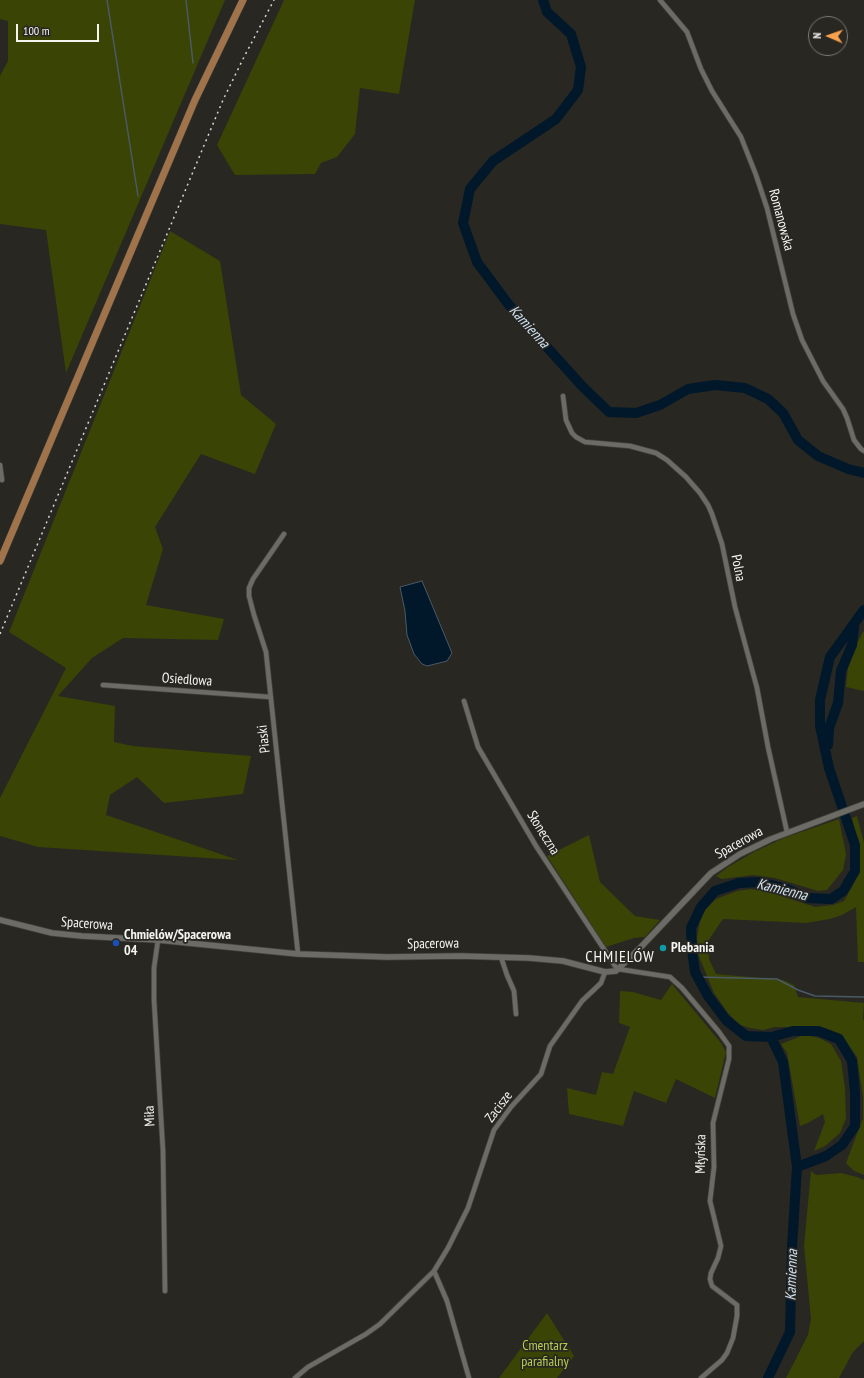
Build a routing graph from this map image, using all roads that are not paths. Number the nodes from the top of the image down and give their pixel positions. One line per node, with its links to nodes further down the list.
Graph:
1 (243, 0): 8 (main road)
2 (660, 0): 4 (street, Romanowska)
3 (563, 396): 13 (street, Polna)
4 (864, 451)
5 (0, 465): 6 (street)
6 (2, 480)
7 (284, 534): 10 (street, Piaski)
8 (0, 561)
9 (103, 685): 10 (street, Osiedlowa)
10 (270, 697): 16 (street, Piaski)
11 (464, 701): 18 (street, Słoneczna)
12 (864, 804): 13 (street, Spacerowa)
13 (787, 832): 18 (street, Spacerowa)
14 (0, 920): 15 (street, Spacerowa)
15 (158, 940): 16 (street, Spacerowa); 22 (street, Miła)
16 (298, 954): 17 (street, Spacerowa)
17 (501, 957): 19 (street, Spacerowa); 20 (street)
18 (618, 969): 19 (street, Spacerowa); 25 (street, Młyńska)
19 (605, 972): 21 (street, Zacisze)
20 (516, 1014)
21 (434, 1271): 23 (street, Zacisze); 24 (street)
22 (165, 1291)
23 (295, 1378)
24 (469, 1378)
25 (701, 1378)

